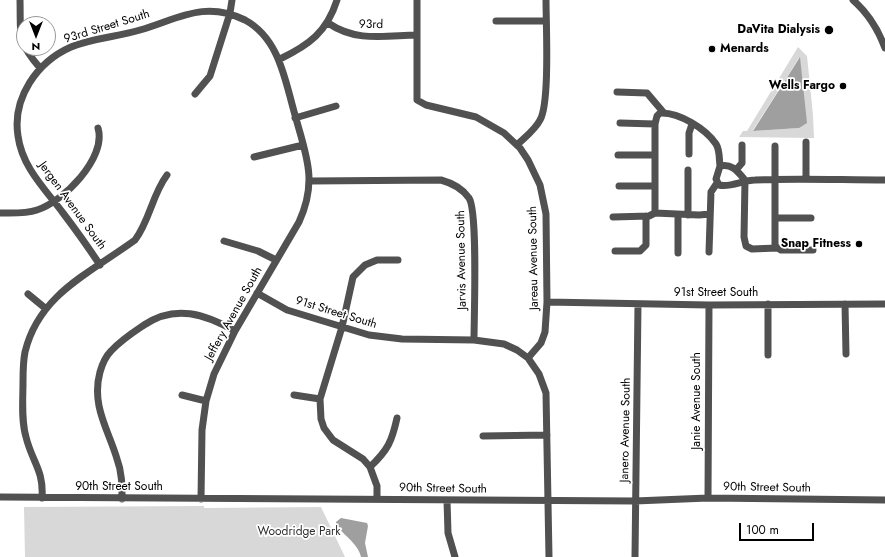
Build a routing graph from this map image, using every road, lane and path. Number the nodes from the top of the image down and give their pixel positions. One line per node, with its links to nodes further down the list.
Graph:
1 (20, 0): 14 (street)
2 (232, 0): 7 (street)
3 (337, 0): 10 (street)
4 (416, 0): 11 (street, Jareau Avenue South)
5 (546, 0): 9 (street)
6 (853, 0): 12 (street)
7 (230, 13): 13 (street, Jeffery Avenue South); 14 (street, 93rd Street South); 16 (street)
8 (496, 21): 9 (street)
9 (546, 21): 26 (street)
10 (328, 22): 11 (street, 93rd); 13 (street)
11 (416, 35): 26 (street, Jareau Avenue South)
12 (885, 48)
13 (280, 59): 19 (street, Jeffery Avenue South)
14 (40, 68): 45 (street, Jergen Avenue South)
15 (617, 92): 18 (street)
16 (195, 94)
17 (336, 106): 19 (street)
18 (664, 113): 21 (street); 22 (street)
19 (295, 118): 25 (street, Jeffery Avenue South)
20 (620, 124): 21 (street)
21 (655, 124): 31 (street)
22 (692, 124): 29 (street); 33 (street)
23 (98, 128): 45 (street)
24 (806, 142): 38 (street)
25 (303, 145): 32 (street); 41 (street, Jeffery Avenue South)
26 (517, 145): 66 (street, Jareau Avenue South)
27 (742, 146): 35 (street)
28 (775, 146): 37 (street)
29 (688, 154)
30 (618, 155): 31 (street)
31 (654, 155): 44 (street)
32 (254, 157)
33 (720, 166): 35 (street); 42 (street)
34 (688, 170): 50 (street)
35 (736, 170): 39 (street)
36 (167, 175): 63 (street)
37 (775, 179): 38 (street); 39 (street); 53 (street)
38 (806, 179): 40 (street)
39 (745, 180): 42 (street); 56 (street)
40 (885, 180)
41 (310, 181): 61 (street, Jeffery Avenue South); 75 (street, Jarvis Avenue South)
42 (717, 183): 48 (street)
43 (619, 186): 44 (street)
44 (654, 186): 47 (street)
45 (54, 201): 46 (street); 63 (street, Jergen Avenue South)
46 (0, 213)
47 (656, 213): 49 (street); 51 (street)
48 (710, 214): 50 (street); 59 (street)
49 (678, 215): 50 (street); 60 (street)
50 (688, 215)
51 (646, 216): 52 (street); 58 (street)
52 (613, 217)
53 (776, 218): 54 (street); 56 (street)
54 (811, 218)
55 (224, 242): 61 (street, Jeffery Avenue South)
56 (777, 248): 57 (street)
57 (813, 250)
58 (615, 251)
59 (709, 252)
60 (678, 253)
61 (276, 260): 64 (street, Jeffery Avenue South)
62 (398, 260): 73 (street)
63 (100, 264): 72 (street, Jergen Avenue South)
64 (257, 293): 73 (street, 91st Street South); 74 (street, Jeffery Avenue South)
65 (28, 294): 72 (street)
66 (547, 302): 67 (street, 91st Street South); 78 (street, Jareau Avenue South)
67 (638, 304): 71 (street, 91st Street South); 96 (street, Janero Avenue South)
68 (768, 304): 69 (street, 91st Street South); 71 (street, 91st Street South); 76 (street)
69 (845, 304): 70 (street, 91st Street South); 77 (street)
70 (885, 304)
71 (709, 305): 90 (street, Janie Avenue South)
72 (45, 308): 88 (street, Jergen Avenue South)
73 (342, 327): 75 (street, 91st Street South); 81 (street)
74 (235, 331): 82 (street, Jeffery Avenue South); 89 (street)
75 (474, 340): 78 (street, 91st Street South)
76 (768, 354)
77 (846, 354)
78 (528, 358): 84 (street)
79 (182, 395): 82 (street)
80 (294, 395): 81 (street)
81 (320, 399): 86 (street)
82 (206, 400): 91 (street, Jeffery Avenue South)
83 (397, 418): 86 (street)
84 (547, 435): 85 (street); 94 (street)
85 (483, 436)
86 (370, 467): 92 (street)
87 (0, 497): 88 (street, 90th Street South)
88 (42, 498): 89 (street, 90th Street South)
89 (122, 498): 91 (street, 90th Street South)
90 (708, 498): 95 (street, 90th Street South); 96 (street, 90th Street South)
91 (201, 499): 92 (street, 90th Street South)
92 (377, 499): 93 (street, 90th Street South)
93 (447, 500): 94 (street, 90th Street South); 97 (street)
94 (549, 500): 96 (street, 90th Street South); 98 (street)
95 (885, 500)
96 (635, 501): 99 (street, Janero Avenue South)
97 (455, 557)
98 (549, 557)
99 (635, 557)

